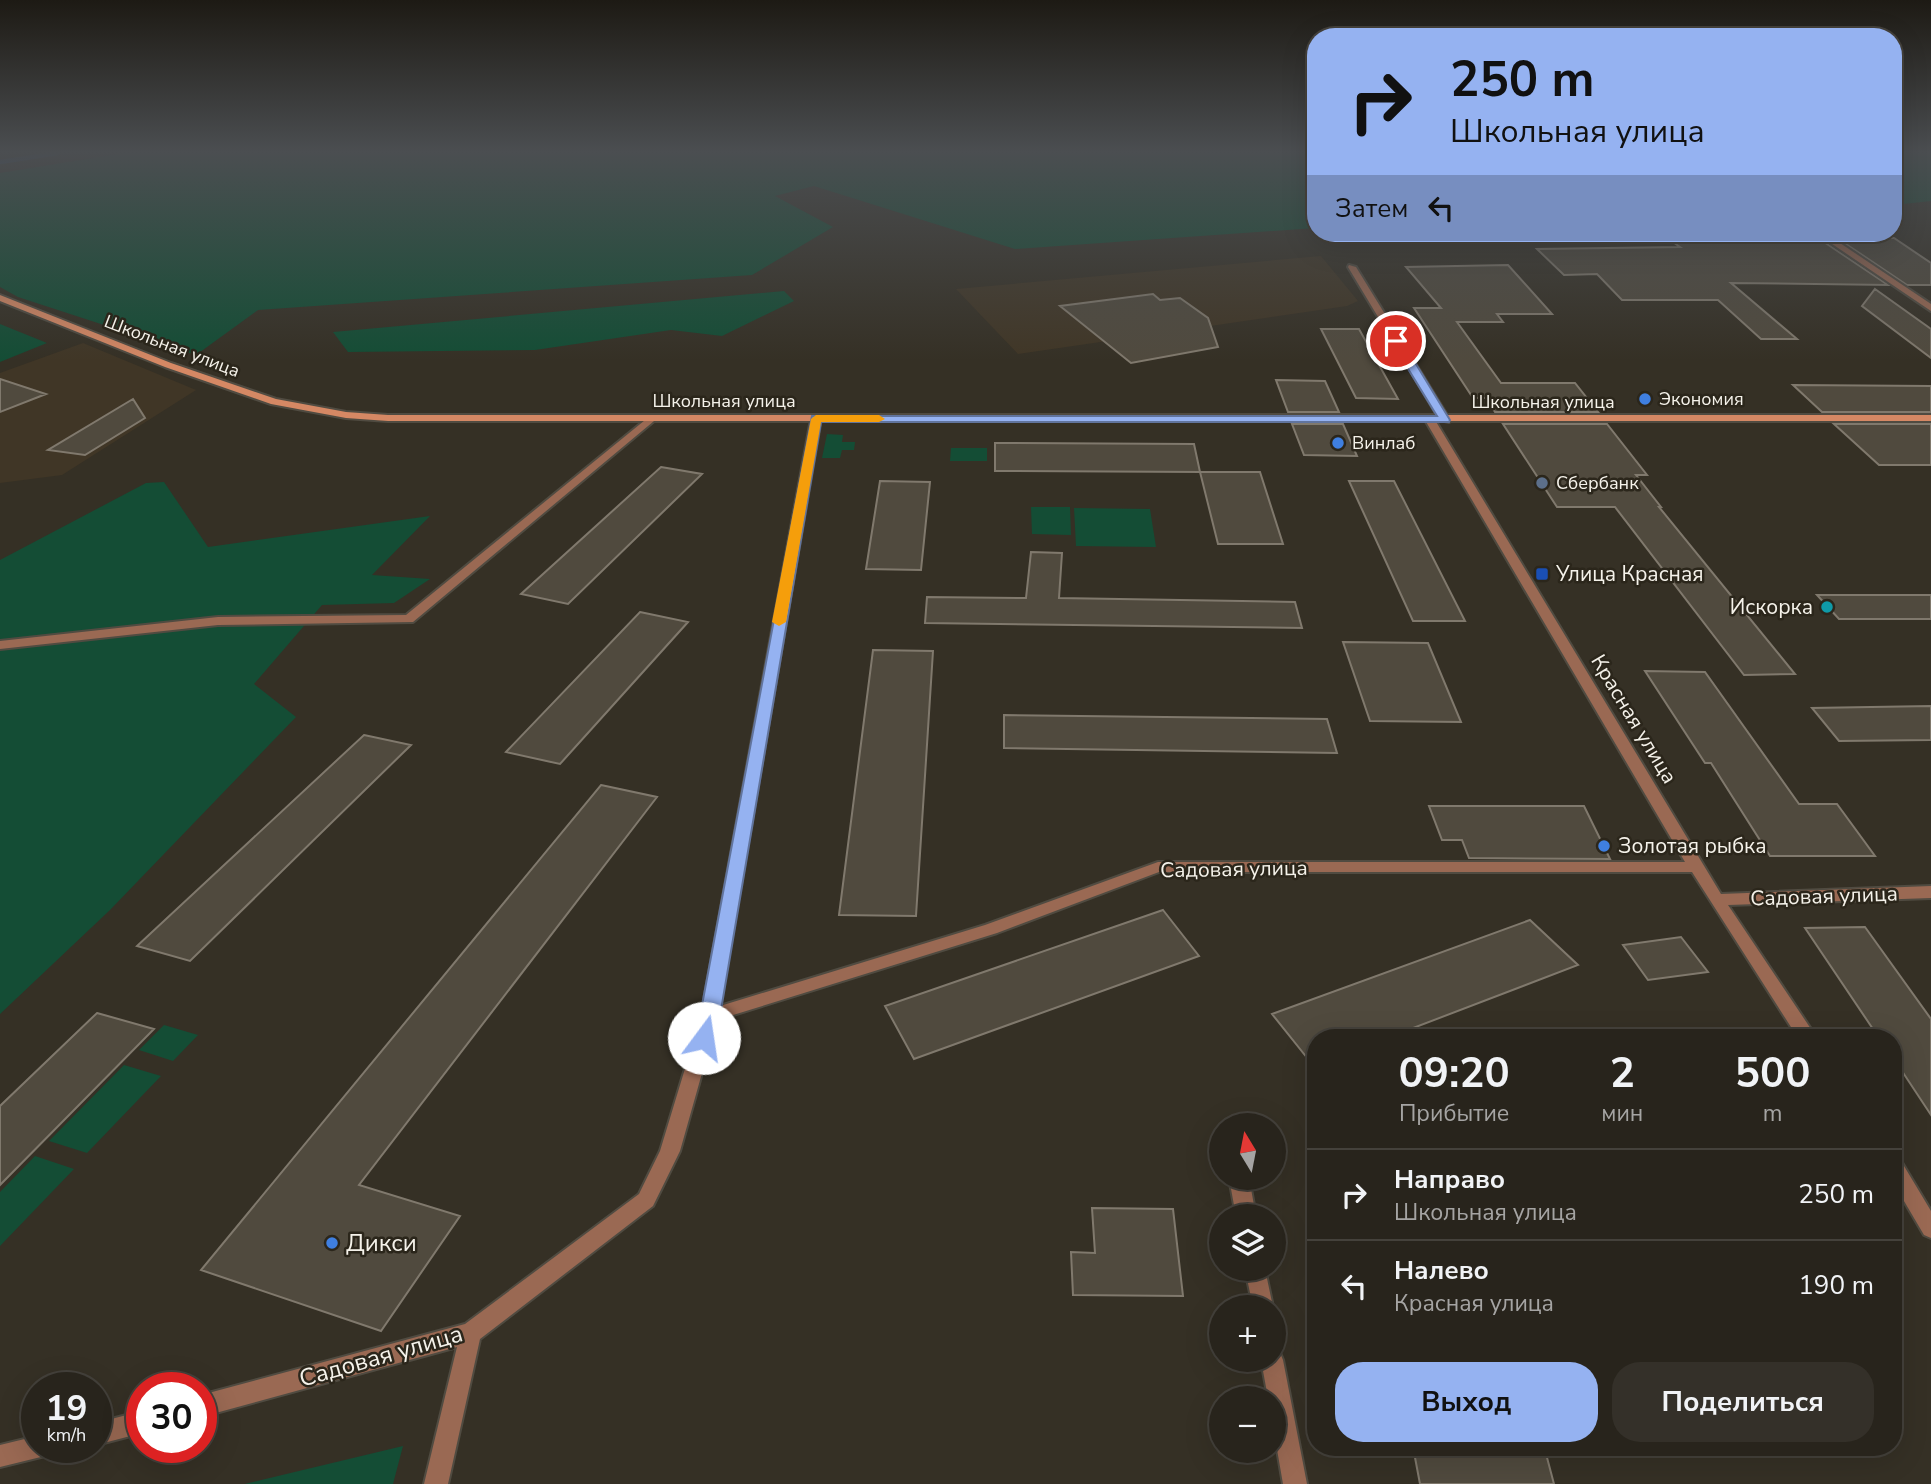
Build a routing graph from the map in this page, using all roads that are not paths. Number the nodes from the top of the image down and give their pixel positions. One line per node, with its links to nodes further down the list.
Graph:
1 (1833, 242): 4 (street)
2 (1352, 267): 8 (street, Красная улица)
3 (0, 298): 6 (street, Школьная улица)
4 (1931, 308)
5 (1931, 418): 8 (street, Школьная улица)
6 (650, 419): 7 (street, Школьная улица); 9 (street)
7 (816, 419): 8 (street, Школьная улица); 13 (street)
8 (1437, 420): 10 (street, Красная улица)
9 (0, 645)
10 (1698, 867): 12 (street, Красная улица); 13 (street, Садовая улица)
11 (1931, 892): 12 (street, Садовая улица)
12 (1716, 900): 14 (street, Красная улица)
13 (710, 1016): 17 (street, Садовая улица)
14 (1802, 1029)
15 (1902, 1180): 16 (street)
16 (1931, 1229)
17 (471, 1333): 19 (street, Садовая улица); 22 (street)
18 (1274, 1372): 23 (street)
19 (217, 1402)
20 (21, 1452): 21 (street)
21 (0, 1457)
22 (436, 1484)
23 (1295, 1484)

